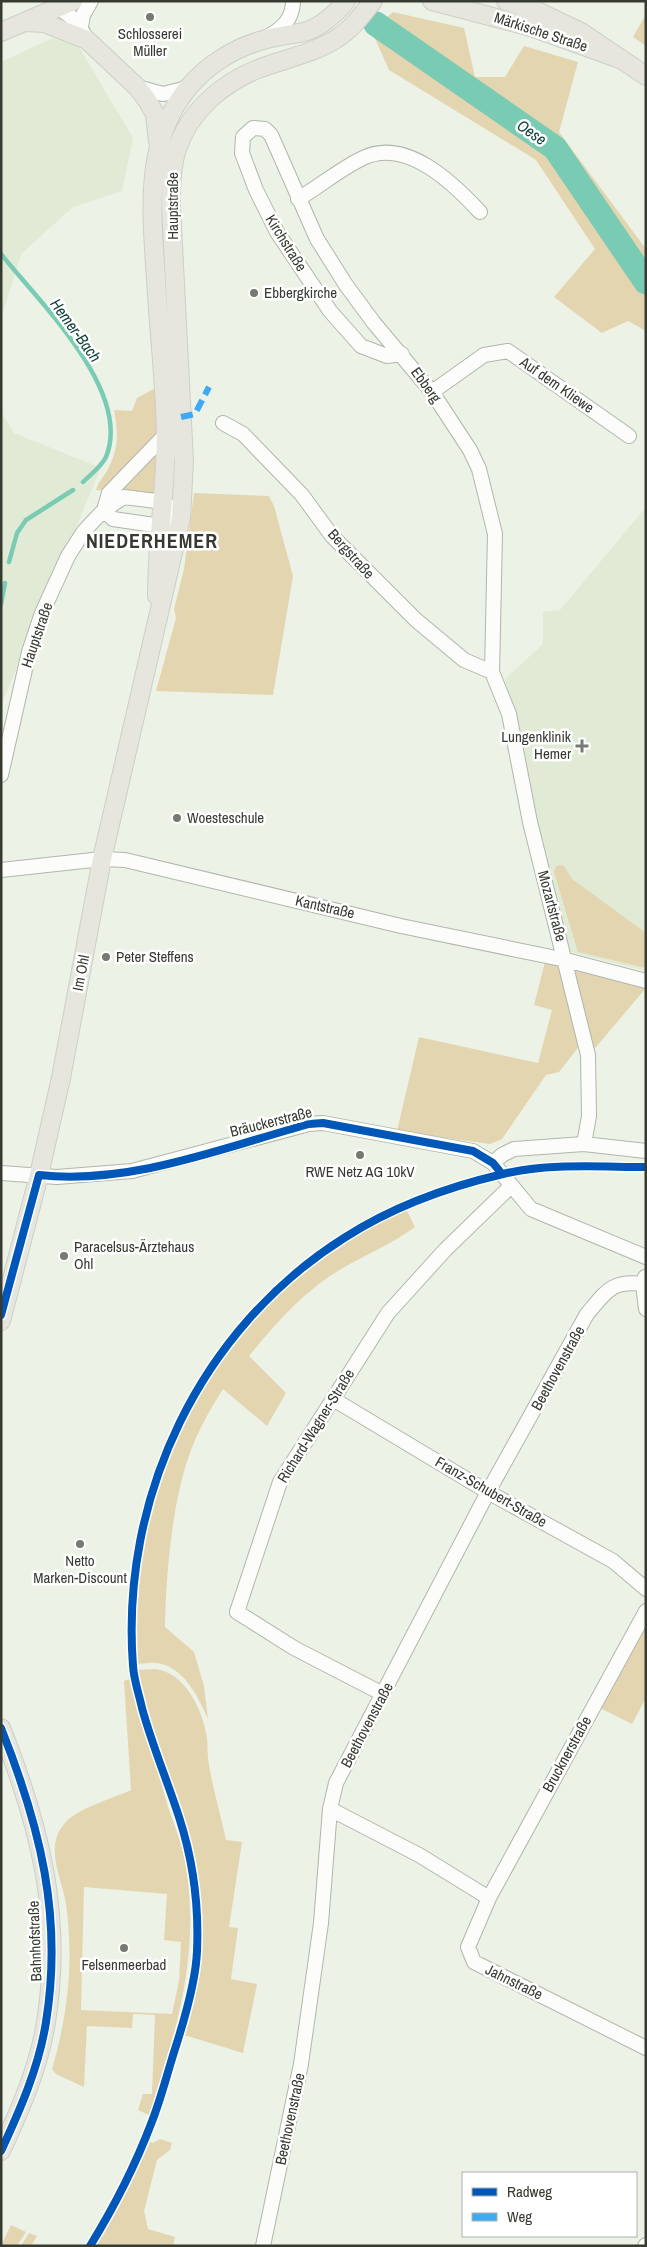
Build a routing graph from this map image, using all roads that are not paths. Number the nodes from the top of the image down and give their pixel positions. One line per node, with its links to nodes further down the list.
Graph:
1 (91, 1): 10 (street)
2 (293, 1): 11 (street, Hauptstraße)
3 (346, 1): 11 (main road, Hauptstraße)
4 (373, 1): 20 (main road, Hauptstraße)
5 (432, 1): 12 (main road, Märkische Straße)
6 (506, 1): 12 (main road)
7 (66, 4): 8 (main road); 10 (street, Hauptstraße)
8 (25, 22): 9 (main road); 10 (main road, Hauptstraße)
9 (1, 32)
10 (84, 33): 14 (main road, Hauptstraße)
11 (261, 40): 15 (main road, Hauptstraße)
12 (620, 59): 13 (main road)
13 (646, 76)
14 (137, 87): 15 (street, Hauptstraße); 17 (main road, Hauptstraße)
15 (187, 88): 17 (main road, Hauptstraße)
16 (265, 129): 18 (street, Ebberg); 22 (street, Kirchstraße)
17 (158, 147): 21 (main road, Hauptstraße)
18 (298, 199): 19 (street); 22 (street, Ebberg)
19 (480, 212)
20 (173, 247): 21 (street); 29 (main road, Hauptstraße)
21 (154, 248): 25 (main road, Hauptstraße)
22 (402, 354): 23 (street, Ebberg)
23 (432, 392): 26 (street, Auf dem Kliewe); 32 (street, Ebberg)
24 (223, 423): 32 (street, Bergstraße)
25 (166, 434): 27 (main road, Hauptstraße); 28 (street, Hauptstraße)
26 (629, 436)
27 (164, 502): 28 (street, Hauptstraße); 29 (street); 30 (main road, Hauptstraße)
28 (104, 510): 30 (street); 33 (street, Hauptstraße)
29 (181, 518): 30 (street); 31 (main road, Im Ohl)
30 (161, 526): 31 (main road, Im Ohl)
31 (156, 624): 35 (main road, Im Ohl)
32 (492, 672): 37 (street, Mozartstraße)
33 (4, 752): 34 (street, Hauptstraße)
34 (1, 774)
35 (102, 859): 36 (street, Kantstraße); 37 (street, Kantstraße); 43 (main road, Im Ohl)
36 (1, 870)
37 (566, 960): 38 (street, Kantstraße); 39 (street, Mozartstraße)
38 (646, 981)
39 (584, 1144): 40 (street); 41 (street)
40 (646, 1151)
41 (493, 1163): 43 (street, Bräuckerstraße); 44 (street, Bräuckerstraße)
42 (1, 1173): 43 (street, Bräuckerstraße)
43 (39, 1175): 48 (main road, Im Ohl)
44 (511, 1186): 45 (street, Bräuckerstraße); 49 (street, Richard-Wagner-Straße)
45 (646, 1257)
46 (644, 1280): 47 (street); 50 (street, Beethovenstraße)
47 (646, 1309)
48 (2, 1317)
49 (333, 1399): 50 (street, Franz-Schubert-Straße); 53 (street, Richard-Wagner-Straße)
50 (488, 1492): 51 (street, Franz-Schubert-Straße); 53 (street, Beethovenstraße)
51 (646, 1589)
52 (646, 1611): 56 (street, Brucknerstraße)
53 (382, 1694): 55 (street, Beethovenstraße)
54 (1, 1728): 58 (main road, Bahnhofstraße)
55 (330, 1809): 56 (street); 59 (street, Beethovenstraße)
56 (489, 1898): 57 (street, Jahnstraße)
57 (646, 2048)
58 (1, 2151)
59 (264, 2246)

